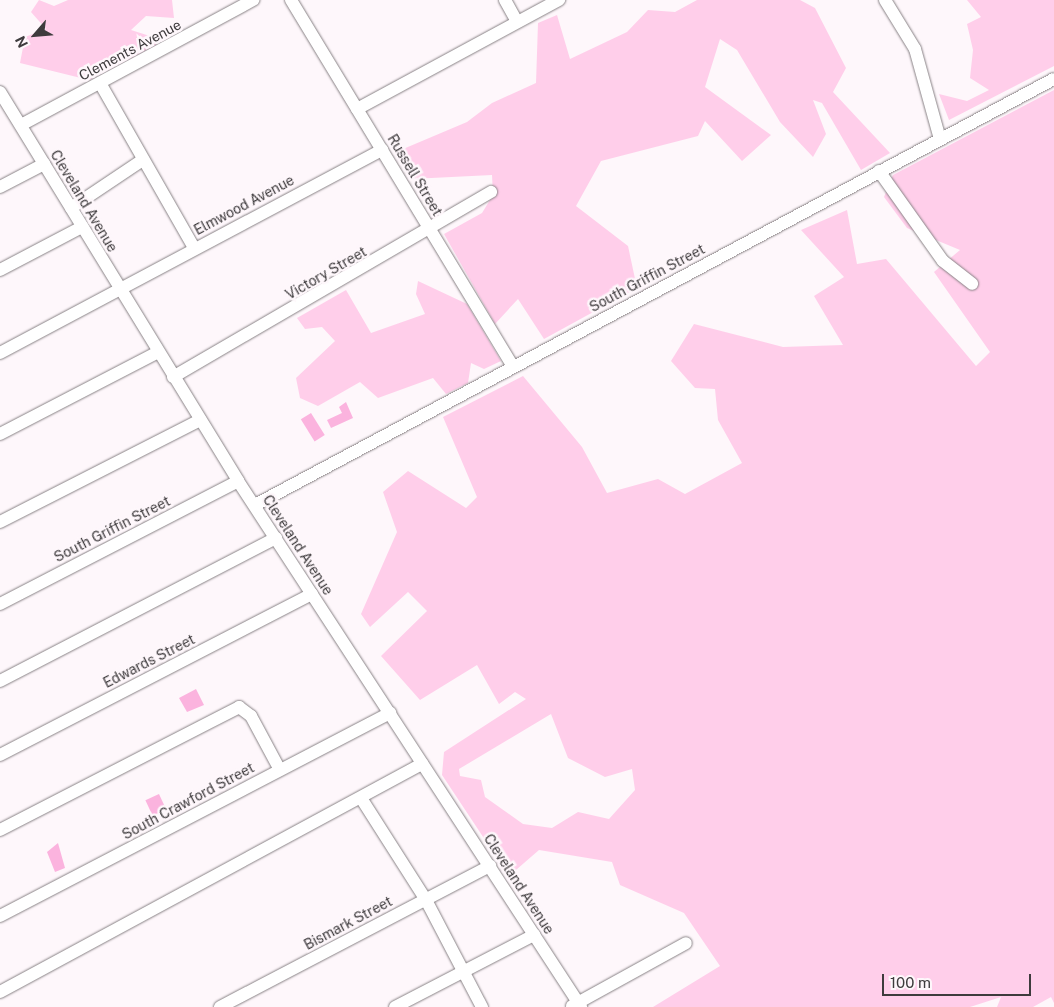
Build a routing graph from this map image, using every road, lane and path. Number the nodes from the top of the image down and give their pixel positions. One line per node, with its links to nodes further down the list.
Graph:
1 (253, 0): 8 (street, Clements Avenue)
2 (291, 0): 11 (street, Russell Street)
3 (505, 0): 6 (street)
4 (559, 0): 6 (street)
5 (885, 0): 13 (street)
6 (517, 22): 11 (street)
7 (1054, 79): 13 (street, South Griffin Street)
8 (100, 83): 12 (street, Clements Avenue); 15 (street)
9 (0, 92): 10 (street, Cleveland Avenue)
10 (4, 106): 12 (street, Cleveland Avenue)
11 (358, 109): 14 (street, Russell Street)
12 (20, 125): 16 (street, Cleveland Avenue)
13 (940, 139): 17 (street, South Griffin Street)
14 (382, 150): 22 (street, Russell Street); 23 (street, Elmwood Avenue)
15 (141, 161): 20 (street); 23 (street)
16 (44, 164): 18 (street); 20 (street, Cleveland Avenue)
17 (879, 171): 25 (street); 29 (street, South Griffin Street)
18 (0, 187)
19 (491, 192): 22 (street, Victory Street)
20 (71, 208): 21 (street, Cleveland Avenue)
21 (82, 227): 24 (street); 26 (street, Cleveland Avenue)
22 (431, 230): 29 (street, Russell Street); 30 (street, Victory Street)
23 (194, 248): 26 (street, Elmwood Avenue)
24 (0, 270)
25 (972, 284)
26 (121, 290): 27 (street, Cleveland Avenue); 28 (street, Elmwood Avenue)
27 (158, 352): 30 (street, Cleveland Avenue); 32 (street)
28 (0, 353)
29 (513, 366): 34 (street, South Griffin Street)
30 (173, 376): 31 (street, Cleveland Avenue)
31 (200, 420): 33 (street, Cleveland Avenue); 35 (street)
32 (0, 434)
33 (238, 481): 34 (street, Cleveland Avenue); 38 (street, South Griffin Street)
34 (255, 505): 36 (street, Cleveland Avenue)
35 (0, 522)
36 (276, 538): 37 (street, Cleveland Avenue); 39 (street)
37 (312, 594): 40 (street, Cleveland Avenue); 41 (street, Edwards Street)
38 (0, 604)
39 (0, 681)
40 (390, 713): 42 (street, Cleveland Avenue); 43 (street, South Crawford Street)
41 (0, 756)
42 (422, 764): 44 (street); 46 (street, Cleveland Avenue)
43 (280, 770): 45 (street); 48 (street, South Crawford Street)
44 (361, 798): 47 (street); 52 (street)
45 (0, 830)
46 (490, 866): 47 (street, Bismark Street); 49 (street, Cleveland Avenue)
47 (426, 900): 51 (street); 54 (street, Bismark Street)
48 (0, 916)
49 (534, 935): 51 (street); 53 (street, Cleveland Avenue)
50 (686, 943): 53 (street)
51 (463, 971): 55 (street); 56 (street)
52 (0, 992)
53 (577, 1006)
54 (220, 1007)
55 (395, 1007)
56 (482, 1007)

